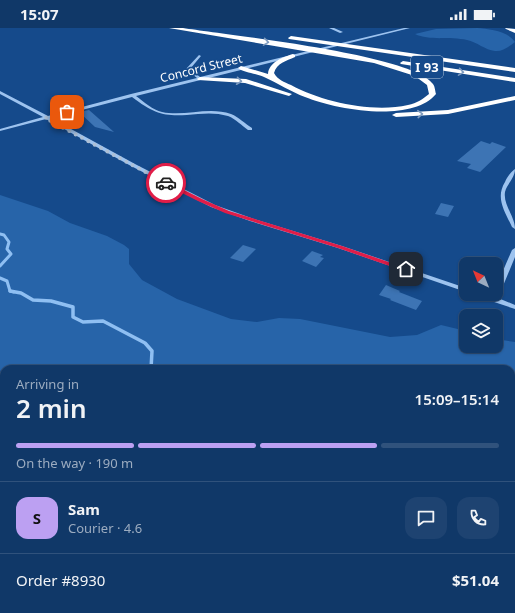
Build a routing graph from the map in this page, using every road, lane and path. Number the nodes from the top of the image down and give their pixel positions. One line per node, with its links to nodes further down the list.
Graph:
1 (172, 28): 9 (highway, one-way to 9)
2 (331, 28): 6 (street)
3 (408, 28): 11 (street, Concord Street)
4 (508, 28): 5 (highway)
5 (515, 30)
6 (341, 32)
7 (285, 37): 8 (highway, I 93)
8 (359, 47): 12 (highway); 14 (highway, I 93)
9 (338, 54): 16 (highway); 17 (highway, I 93, one-way to 17)
10 (199, 56): 15 (street)
11 (293, 56): 13 (street, Concord Street); 16 (highway)
12 (507, 62)
13 (241, 68): 15 (street, Concord Street); 16 (highway); 20 (highway)
14 (515, 70)
15 (200, 79): 19 (street, Concord Street); 20 (highway, one-way to 20)
16 (274, 79)
17 (515, 80)
18 (0, 92): 22 (street)
19 (132, 95): 22 (street, Concord Street); 23 (street)
20 (294, 96): 21 (highway, one-way to 21)
21 (515, 98)
22 (45, 118): 24 (street, Concord Street); 29 (street)
23 (250, 129)
24 (0, 130)
25 (515, 171): 26 (street)
26 (515, 227)
27 (515, 250): 28 (street)
28 (503, 279)
29 (459, 288)
30 (497, 301): 31 (street)
31 (515, 307)

